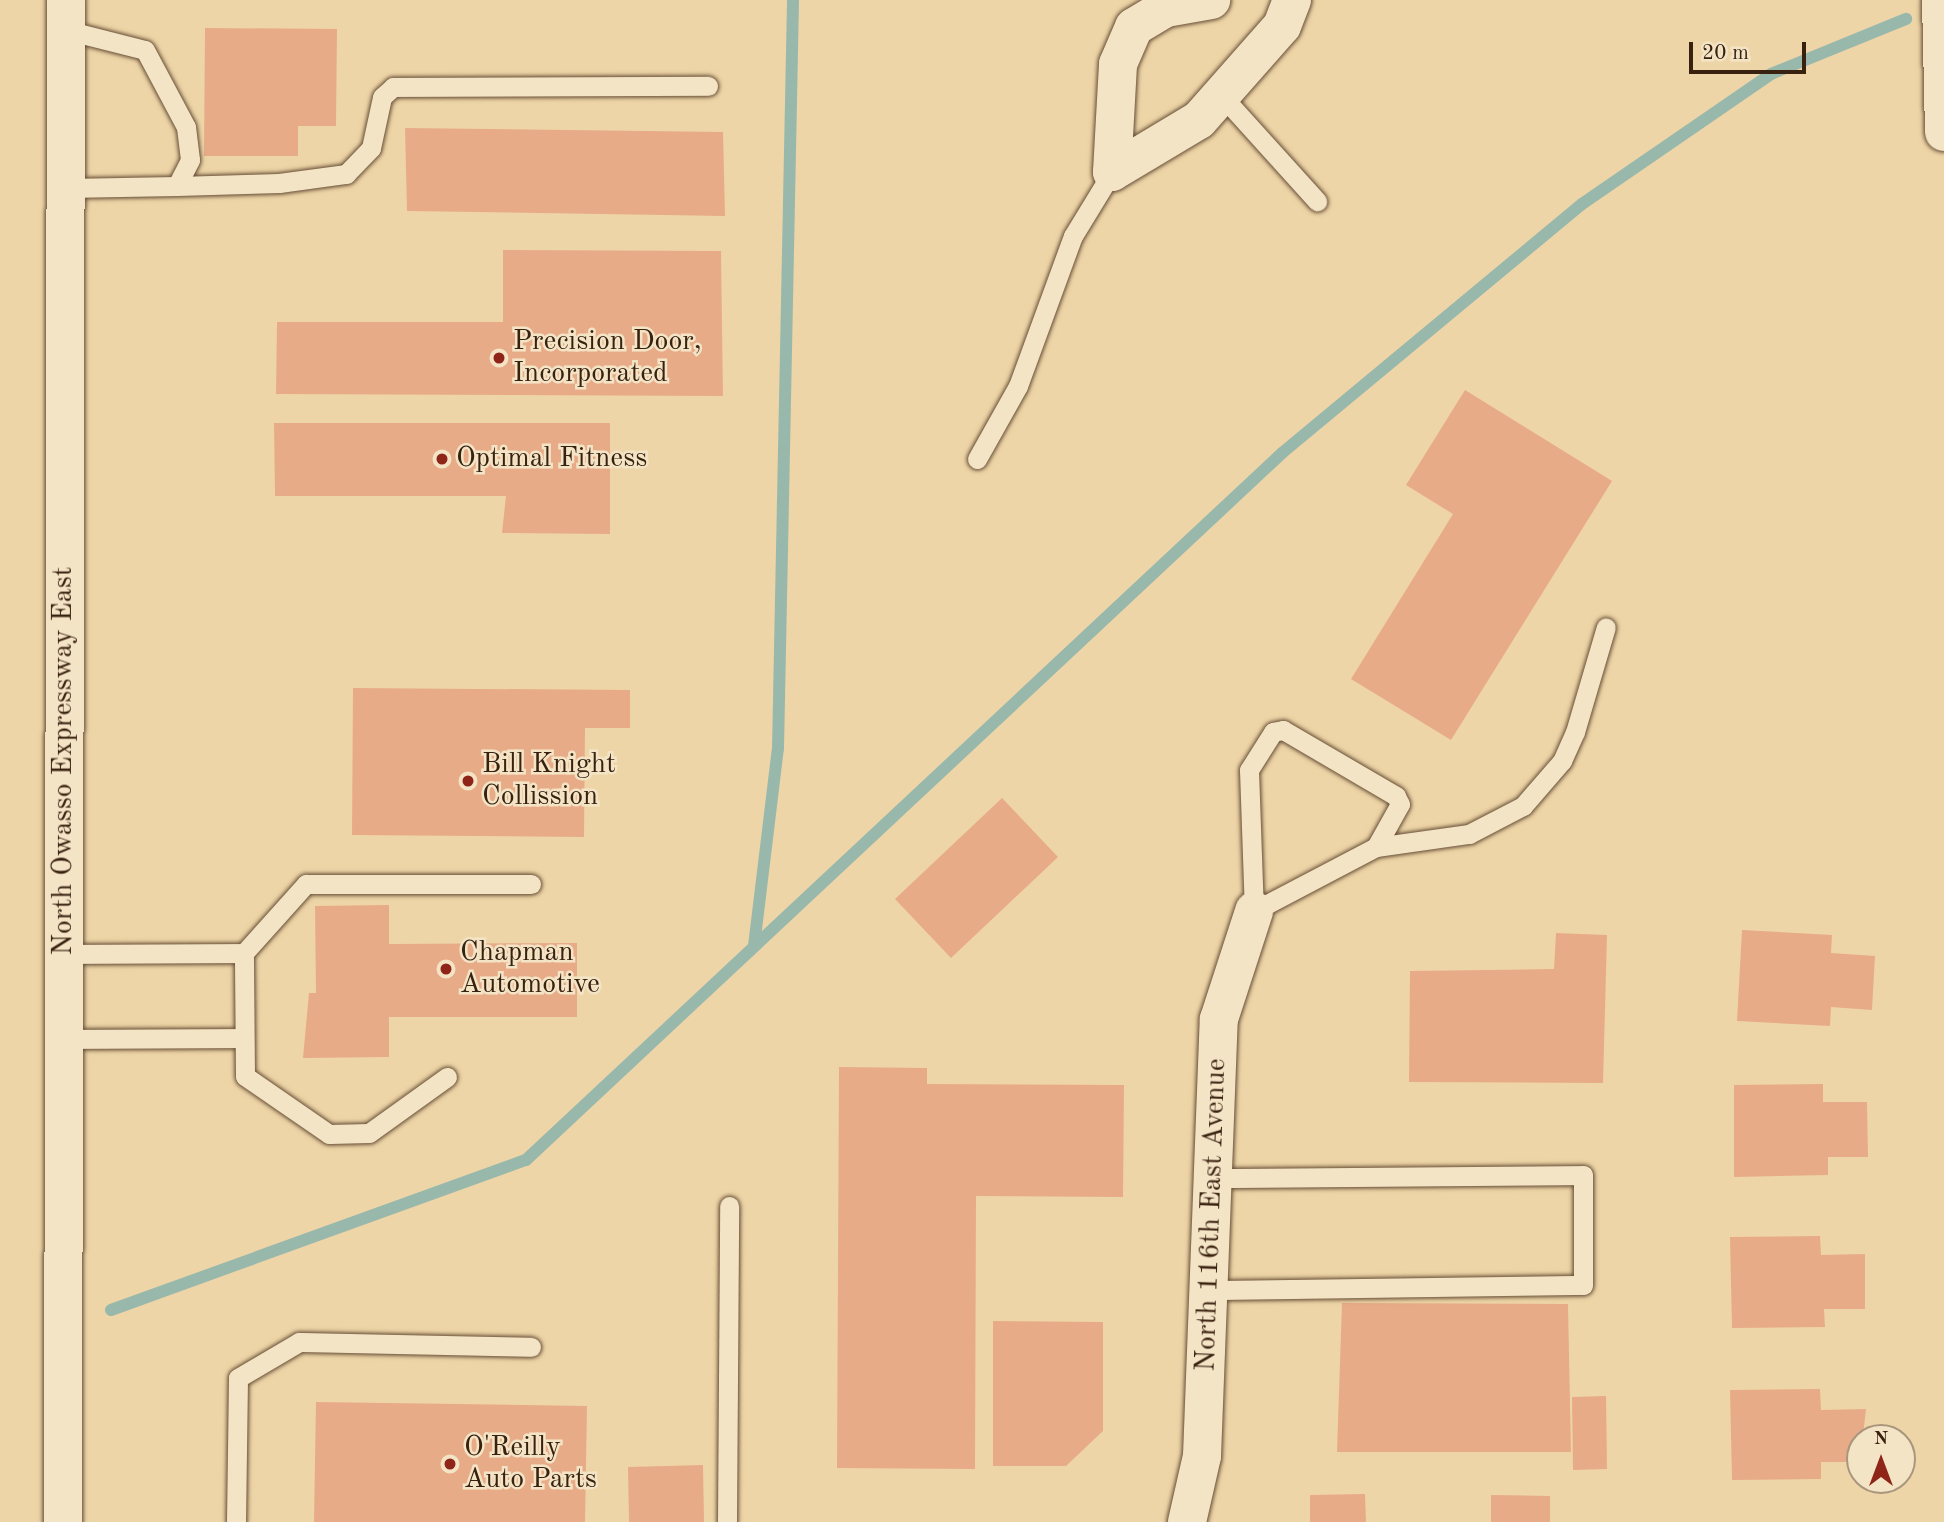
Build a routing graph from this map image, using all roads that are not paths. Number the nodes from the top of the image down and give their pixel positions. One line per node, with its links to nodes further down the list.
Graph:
1 (1211, 0): 8 (street)
2 (1292, 0): 6 (street)
3 (1941, 0): 7 (street)
4 (66, 15): 9 (lane); 10 (street, North Owasso Expressway East)
5 (708, 86): 9 (lane)
6 (1222, 96): 8 (street); 11 (lane)
7 (1944, 132)
8 (1112, 172): 12 (lane)
9 (177, 186): 10 (lane)
10 (66, 188): 18 (street, North Owasso Expressway East)
11 (1317, 201)
12 (977, 458)
13 (1606, 627): 14 (lane)
14 (1376, 847): 16 (lane); 16 (lane)
15 (531, 884): 17 (lane)
16 (1254, 911): 22 (street, North 116th East Avenue)
17 (244, 953): 18 (lane); 19 (lane)
18 (64, 954): 20 (street, North Owasso Expressway East)
19 (244, 1038): 20 (lane); 21 (lane)
20 (64, 1039): 26 (street, North Owasso Expressway East)
21 (447, 1077)
22 (1214, 1178): 24 (street, North 116th East Avenue); 24 (lane)
23 (729, 1206): 28 (lane)
24 (1211, 1290): 29 (street, North 116th East Avenue)
25 (531, 1347): 27 (lane)
26 (63, 1522)
27 (236, 1522)
28 (727, 1522)
29 (1187, 1522)

